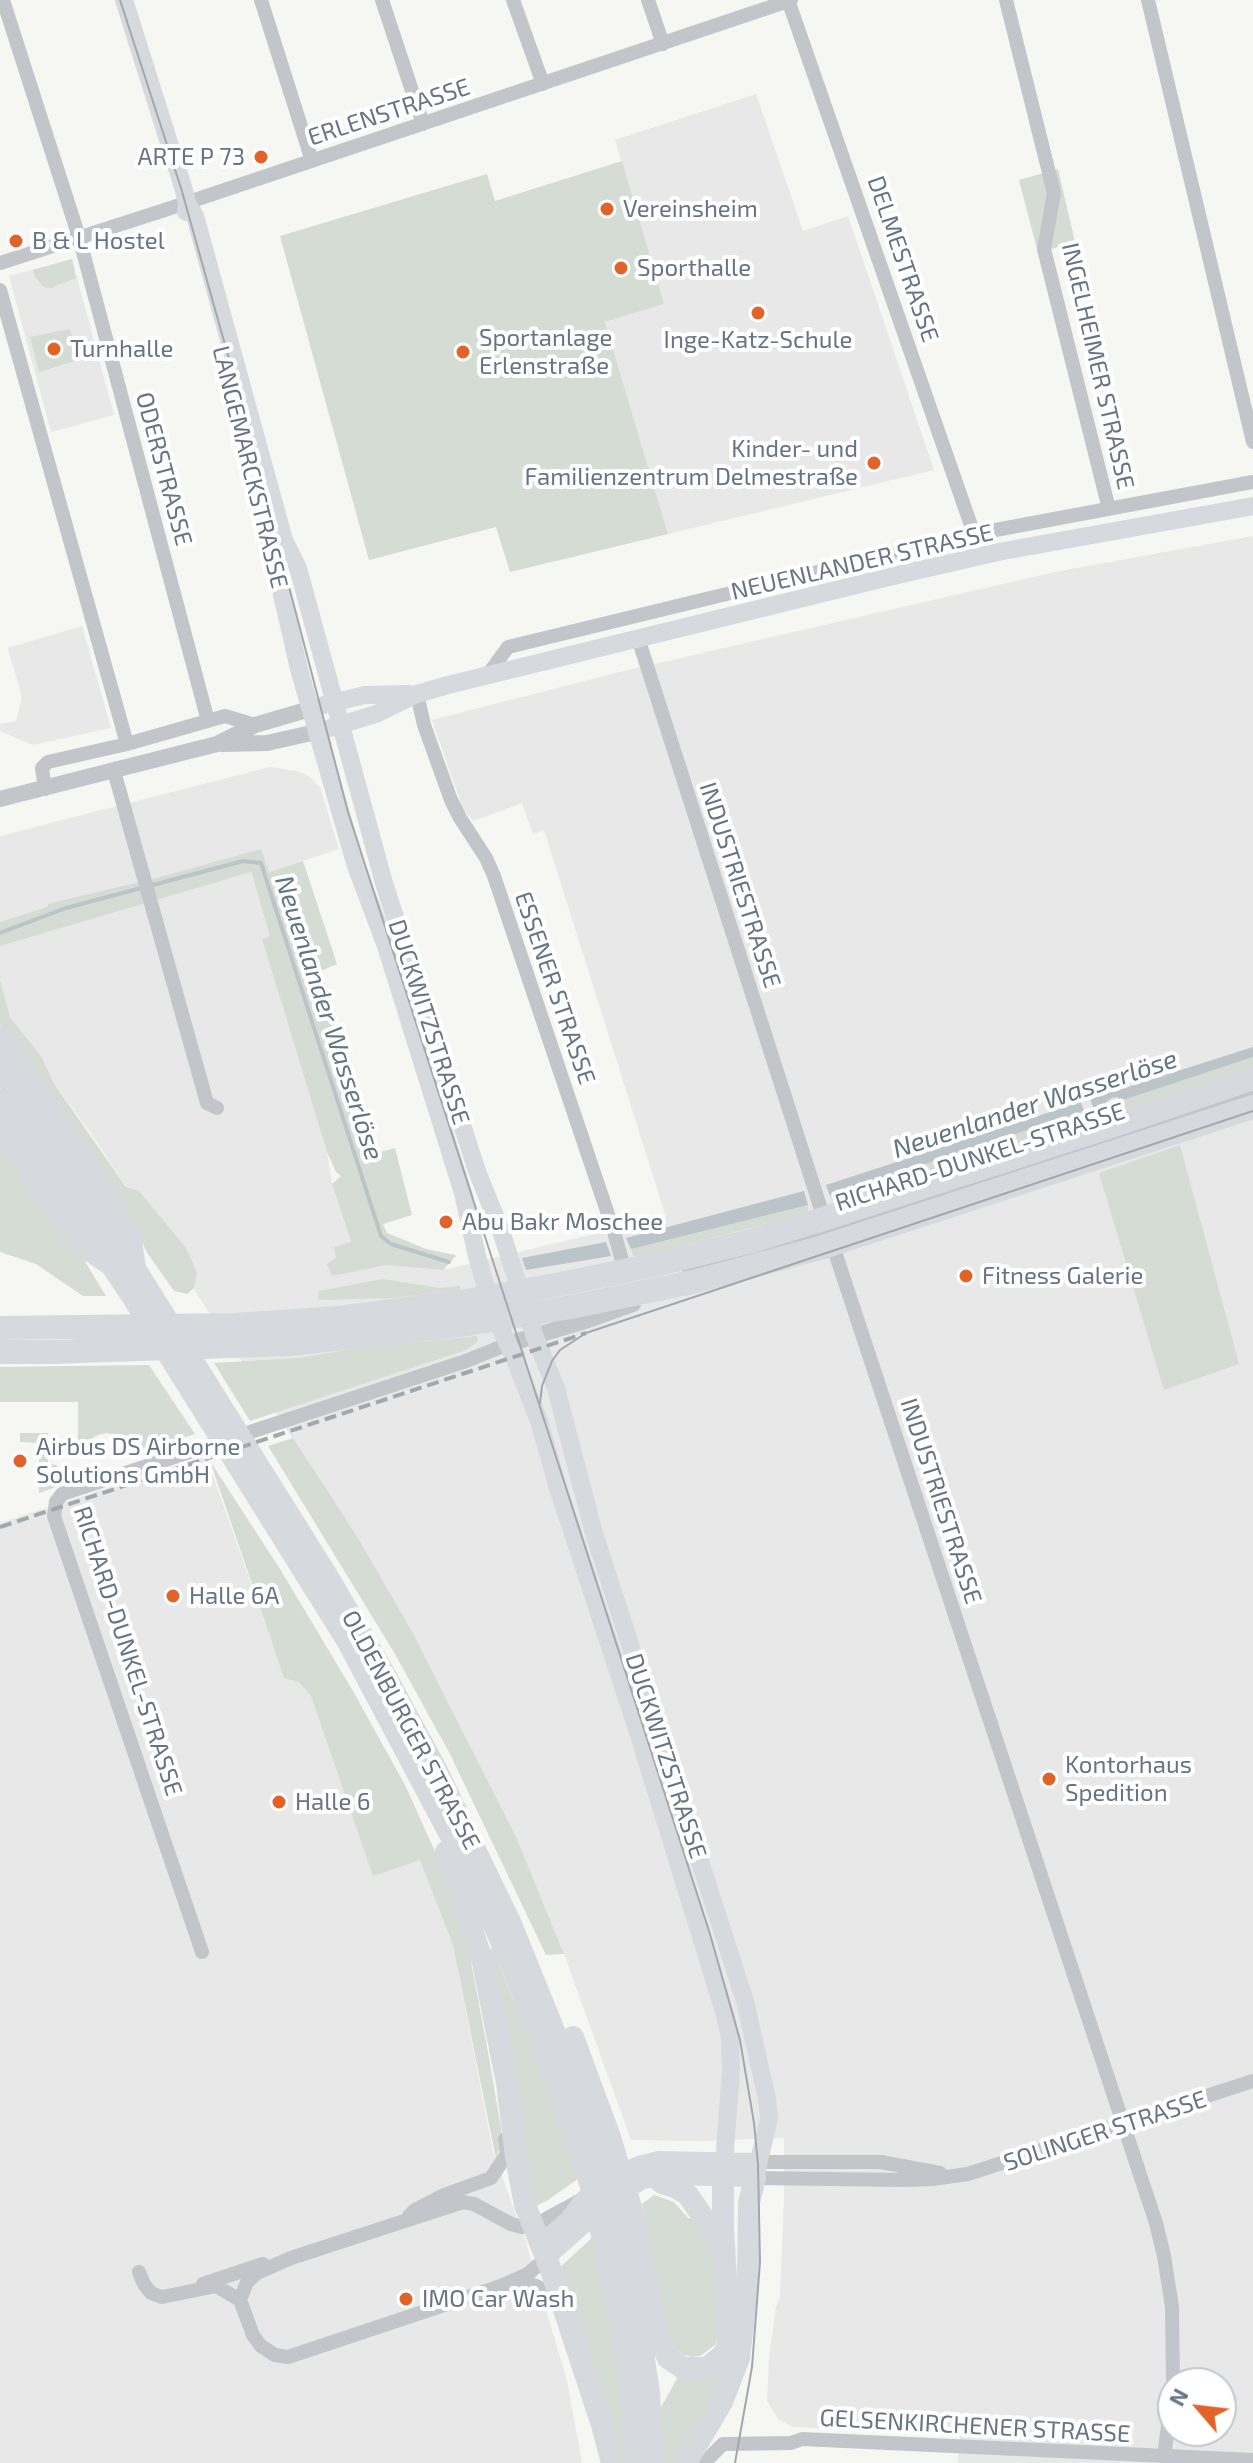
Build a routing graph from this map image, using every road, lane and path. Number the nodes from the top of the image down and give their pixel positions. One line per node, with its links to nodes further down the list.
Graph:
1 (3, 0): 15 (street, ODERSTRASSE)
2 (124, 0): 14 (main road, LANGEMARCKSTRASSE)
3 (261, 0): 13 (street)
4 (382, 0): 12 (street)
5 (513, 0): 11 (street)
6 (648, 0): 10 (street)
7 (789, 0): 10 (street, ERLENSTRASSE); 22 (street, DELMESTRASSE)
8 (1006, 0): 21 (street, INGELHEIMER STRASSE)
9 (1148, 0): 18 (street)
10 (663, 44): 11 (street, ERLENSTRASSE)
11 (543, 84): 12 (street, ERLENSTRASSE)
12 (423, 124): 13 (street, ERLENSTRASSE)
13 (312, 161): 14 (street, ERLENSTRASSE)
14 (187, 203): 15 (street, ERLENSTRASSE); 26 (main road, LANGEMARCKSTRASSE); 27 (main road, LANGEMARCKSTRASSE)
15 (79, 237): 16 (street, ERLENSTRASSE); 28 (street, ODERSTRASSE)
16 (0, 263)
17 (0, 290): 32 (street)
18 (1253, 442)
19 (1253, 482): 21 (street, NEUENLANDER STRASSE)
20 (1253, 506): 23 (main road, NEUENLANDER STRASSE)
21 (1109, 509): 22 (street, NEUENLANDER STRASSE)
22 (974, 534): 24 (street, NEUENLANDER STRASSE)
23 (638, 638): 24 (main road, NEUENLANDER STRASSE); 45 (street, INDUSTRIESTRASSE)
24 (487, 676): 25 (main road, NEUENLANDER STRASSE)
25 (417, 694): 26 (main road, NEUENLANDER STRASSE); 30 (main road, NEUENLANDER STRASSE); 47 (street, ESSENER STRASSE)
26 (334, 703): 27 (main road, NEUENLANDER STRASSE); 30 (main road, DUCKWITZSTRASSE)
27 (310, 709): 29 (street, NEUENLANDER STRASSE); 31 (main road, LANGEMARCKSTRASSE)
28 (208, 721): 29 (street, NEUENLANDER STRASSE); 32 (street, NEUENLANDER STRASSE)
29 (255, 725): 33 (street, NEUENLANDER STRASSE)
30 (339, 725): 31 (main road, NEUENLANDER STRASSE); 50 (main road, DUCKWITZSTRASSE)
31 (316, 732): 33 (street, NEUENLANDER STRASSE); 51 (main road, DUCKWITZSTRASSE)
32 (127, 744): 35 (street, NEUENLANDER STRASSE)
33 (217, 744): 34 (street, NEUENLANDER STRASSE)
34 (114, 771): 35 (street, NEUENLANDER STRASSE); 43 (street)
35 (45, 789): 36 (street, NEUENLANDER STRASSE)
36 (0, 799)
37 (0, 1038): 46 (highway)
38 (0, 1068): 46 (highway, OLDENBURGER STRASSE)
39 (1253, 1078): 48 (highway)
40 (1253, 1094): 45 (street, RICHARD-DUNKEL-STRASSE)
41 (0, 1100): 46 (highway, OLDENBURGER STRASSE)
42 (1253, 1107): 48 (highway)
43 (217, 1108)
44 (0, 1129): 46 (highway)
45 (828, 1231): 47 (street, RICHARD-DUNKEL-STRASSE); 58 (street, INDUSTRIESTRASSE)
46 (122, 1265): 53 (highway, OLDENBURGER STRASSE)
47 (633, 1304): 50 (street, RICHARD-DUNKEL-STRASSE)
48 (463, 1313): 49 (highway); 52 (highway)
49 (0, 1328)
50 (535, 1337): 51 (street); 61 (main road, DUCKWITZSTRASSE)
51 (508, 1344): 55 (street, RICHARD-DUNKEL-STRASSE); 60 (main road, DUCKWITZSTRASSE)
52 (0, 1352)
53 (246, 1462): 54 (highway, OLDENBURGER STRASSE); 59 (highway, OLDENBURGER STRASSE)
54 (443, 1819): 57 (highway); 59 (highway, OLDENBURGER STRASSE)
55 (202, 1952)
56 (1253, 2081): 58 (street, SOLINGER STRASSE)
57 (507, 2083): 63 (street); 65 (highway)
58 (1124, 2123): 61 (street, SOLINGER STRASSE); 73 (street, INDUSTRIESTRASSE)
59 (597, 2150): 64 (highway); 64 (highway, OLDENBURGER STRASSE)
60 (724, 2168): 61 (main road, SOLINGER STRASSE); 62 (main road); 65 (main road); 66 (highway)
61 (757, 2170): 80 (highway)
62 (655, 2177): 65 (main road); 66 (highway)
63 (404, 2221): 65 (street); 67 (street)
64 (620, 2232): 66 (highway); 78 (highway, OLDENBURGER STRASSE); 79 (highway, OLDENBURGER STRASSE)
65 (540, 2243): 69 (street); 71 (highway)
66 (724, 2247)
67 (291, 2258): 70 (street); 72 (street)
68 (139, 2272): 70 (street)
69 (501, 2286): 71 (street); 72 (street)
70 (192, 2291): 72 (street)
71 (560, 2299): 77 (highway)
72 (240, 2300)
73 (1173, 2367)
74 (1165, 2447): 75 (street, INDUSTRIESTRASSE)
75 (1164, 2457): 76 (street, GELSENKIRCHENER STRASSE); 81 (street, GELSENKIRCHENER STRASSE)
76 (1253, 2460)
77 (612, 2463)
78 (636, 2463)
79 (653, 2463)
80 (686, 2463)
81 (704, 2463)

